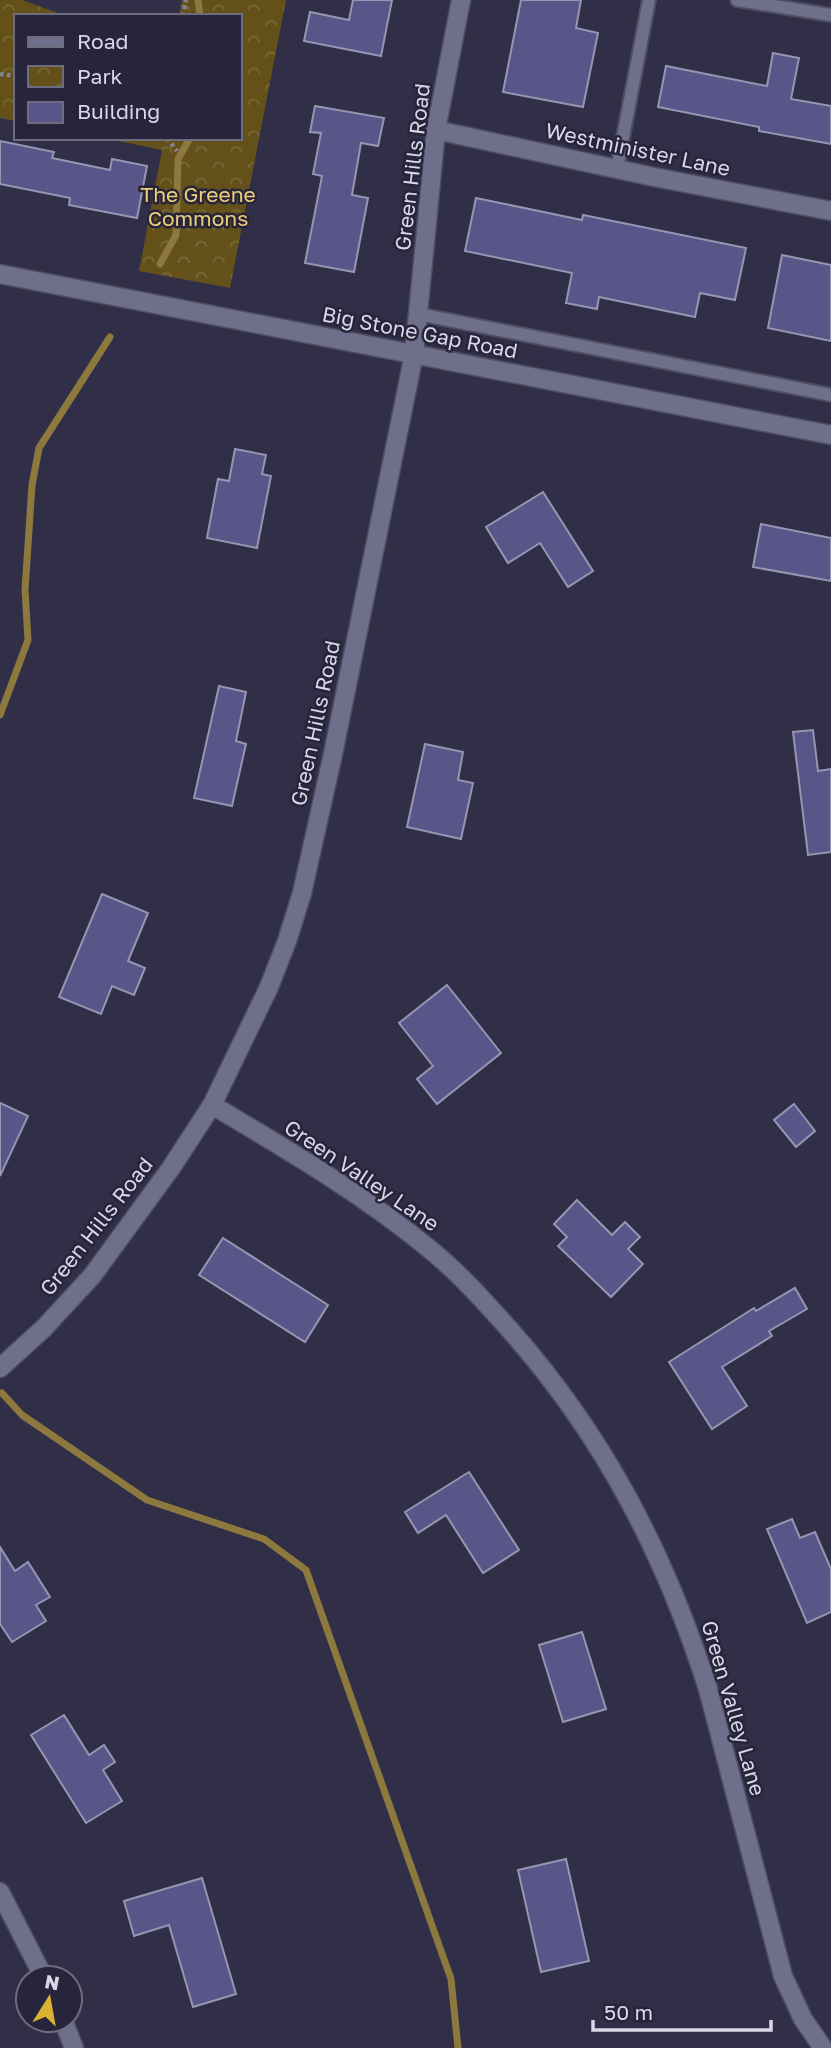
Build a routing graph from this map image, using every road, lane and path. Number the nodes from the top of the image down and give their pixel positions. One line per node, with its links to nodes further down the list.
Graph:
1 (461, 0): 5 (street, Green Hills Road)
2 (649, 0): 8 (lane)
3 (737, 0): 4 (lane)
4 (831, 15)
5 (436, 130): 8 (street, Westminister Lane); 11 (street, Green Hills Road)
6 (169, 140): 7 (path)
7 (177, 151)
8 (617, 169): 9 (street, Westminister Lane)
9 (831, 211)
10 (0, 274): 12 (street, Big Stone Gap Road)
11 (418, 314): 12 (street, Green Hills Road); 13 (lane)
12 (414, 354): 14 (street, Big Stone Gap Road); 15 (street, Green Hills Road)
13 (831, 395)
14 (831, 435)
15 (212, 1105): 16 (street, Green Hills Road); 19 (street, Green Valley Lane)
16 (0, 1368)
17 (0, 1892): 18 (street)
18 (37, 1964)
19 (823, 2048)

